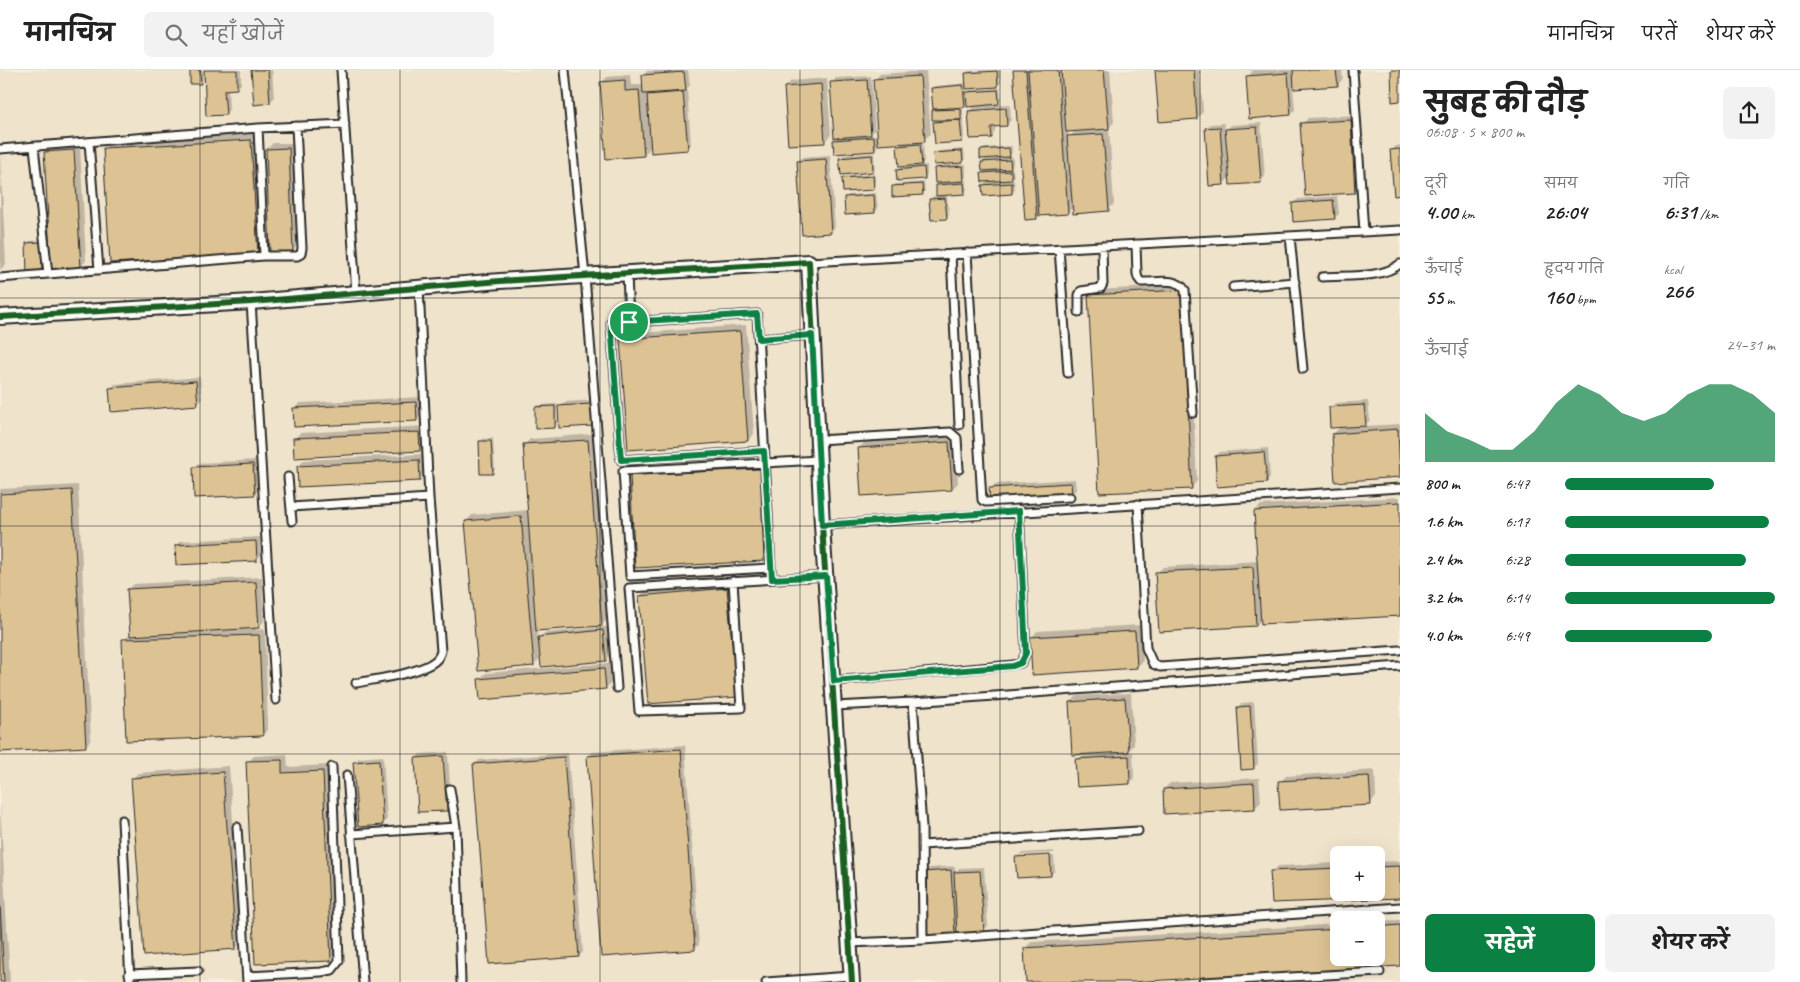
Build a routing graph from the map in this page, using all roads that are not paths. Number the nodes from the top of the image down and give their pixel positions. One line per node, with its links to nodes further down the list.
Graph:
1 (341, 70): 4 (lane)
2 (565, 70): 24 (lane)
3 (1353, 70): 11 (lane)
4 (344, 124): 5 (lane); 30 (lane)
5 (296, 126): 6 (lane); 18 (lane)
6 (258, 128): 7 (lane); 18 (lane)
7 (89, 142): 8 (lane); 21 (lane)
8 (34, 147): 9 (lane); 23 (lane)
9 (0, 149)
10 (1400, 230): 11 (lane)
11 (1364, 232): 12 (lane)
12 (1290, 236): 13 (lane); 27 (lane)
13 (1136, 244): 14 (lane); 39 (lane)
14 (1102, 246): 15 (lane); 32 (lane)
15 (1059, 248): 16 (lane); 38 (lane)
16 (967, 253): 17 (lane); 48 (lane)
17 (951, 254): 19 (lane); 40 (lane)
18 (264, 256): 21 (lane)
19 (809, 262): 22 (street); 35 (street)
20 (1400, 264): 25 (lane)
21 (99, 270): 23 (lane)
22 (627, 273): 24 (street); 34 (lane)
23 (48, 274): 26 (lane)
24 (584, 276): 29 (street); 63 (lane)
25 (1322, 277)
26 (0, 278)
27 (1294, 282): 28 (lane); 37 (lane)
28 (1233, 287)
29 (418, 288): 30 (street); 49 (lane)
30 (356, 293): 31 (street)
31 (251, 302): 33 (street); 64 (lane)
32 (1079, 312)
33 (0, 317)
34 (629, 322): 36 (lane); 42 (lane)
35 (812, 335): 36 (lane); 41 (street)
36 (759, 339): 42 (lane)
37 (1302, 368)
38 (1068, 373)
39 (1193, 413)
40 (959, 425)
41 (818, 440): 43 (street); 45 (lane)
42 (764, 451): 44 (lane)
43 (819, 460): 44 (lane); 54 (street)
44 (765, 463): 55 (lane); 55 (lane)
45 (959, 469)
46 (288, 477): 51 (lane)
47 (1400, 488): 50 (lane)
48 (1070, 497)
49 (429, 498): 51 (lane); 62 (lane)
50 (1138, 504): 52 (lane); 59 (lane)
51 (291, 507): 53 (lane)
52 (1019, 511): 54 (lane); 61 (lane)
53 (292, 521)
54 (822, 525): 56 (street)
55 (771, 568): 57 (lane)
56 (826, 576): 57 (lane); 61 (street)
57 (772, 579): 58 (lane)
58 (733, 581): 58 (lane)
59 (1400, 650)
60 (1400, 666): 65 (lane)
61 (834, 681): 66 (street)
62 (356, 683)
63 (617, 688)
64 (276, 700)
65 (913, 702): 66 (lane); 75 (lane)
66 (835, 706): 78 (street)
67 (332, 767): 82 (lane)
68 (347, 775): 74 (lane)
69 (450, 789): 72 (lane)
70 (122, 820): 81 (lane)
71 (237, 827): 82 (lane)
72 (456, 827): 74 (lane); 85 (lane)
73 (1138, 831): 75 (lane)
74 (351, 834): 84 (lane)
75 (922, 845): 77 (lane)
76 (1400, 907): 77 (lane)
77 (923, 940): 78 (lane)
78 (850, 943): 83 (street)
79 (198, 971): 81 (lane)
80 (1380, 972): 87 (lane)
81 (130, 978)
82 (247, 979)
83 (852, 979): 86 (lane)
84 (363, 982)
85 (462, 982)
86 (766, 982)
87 (1203, 982)

